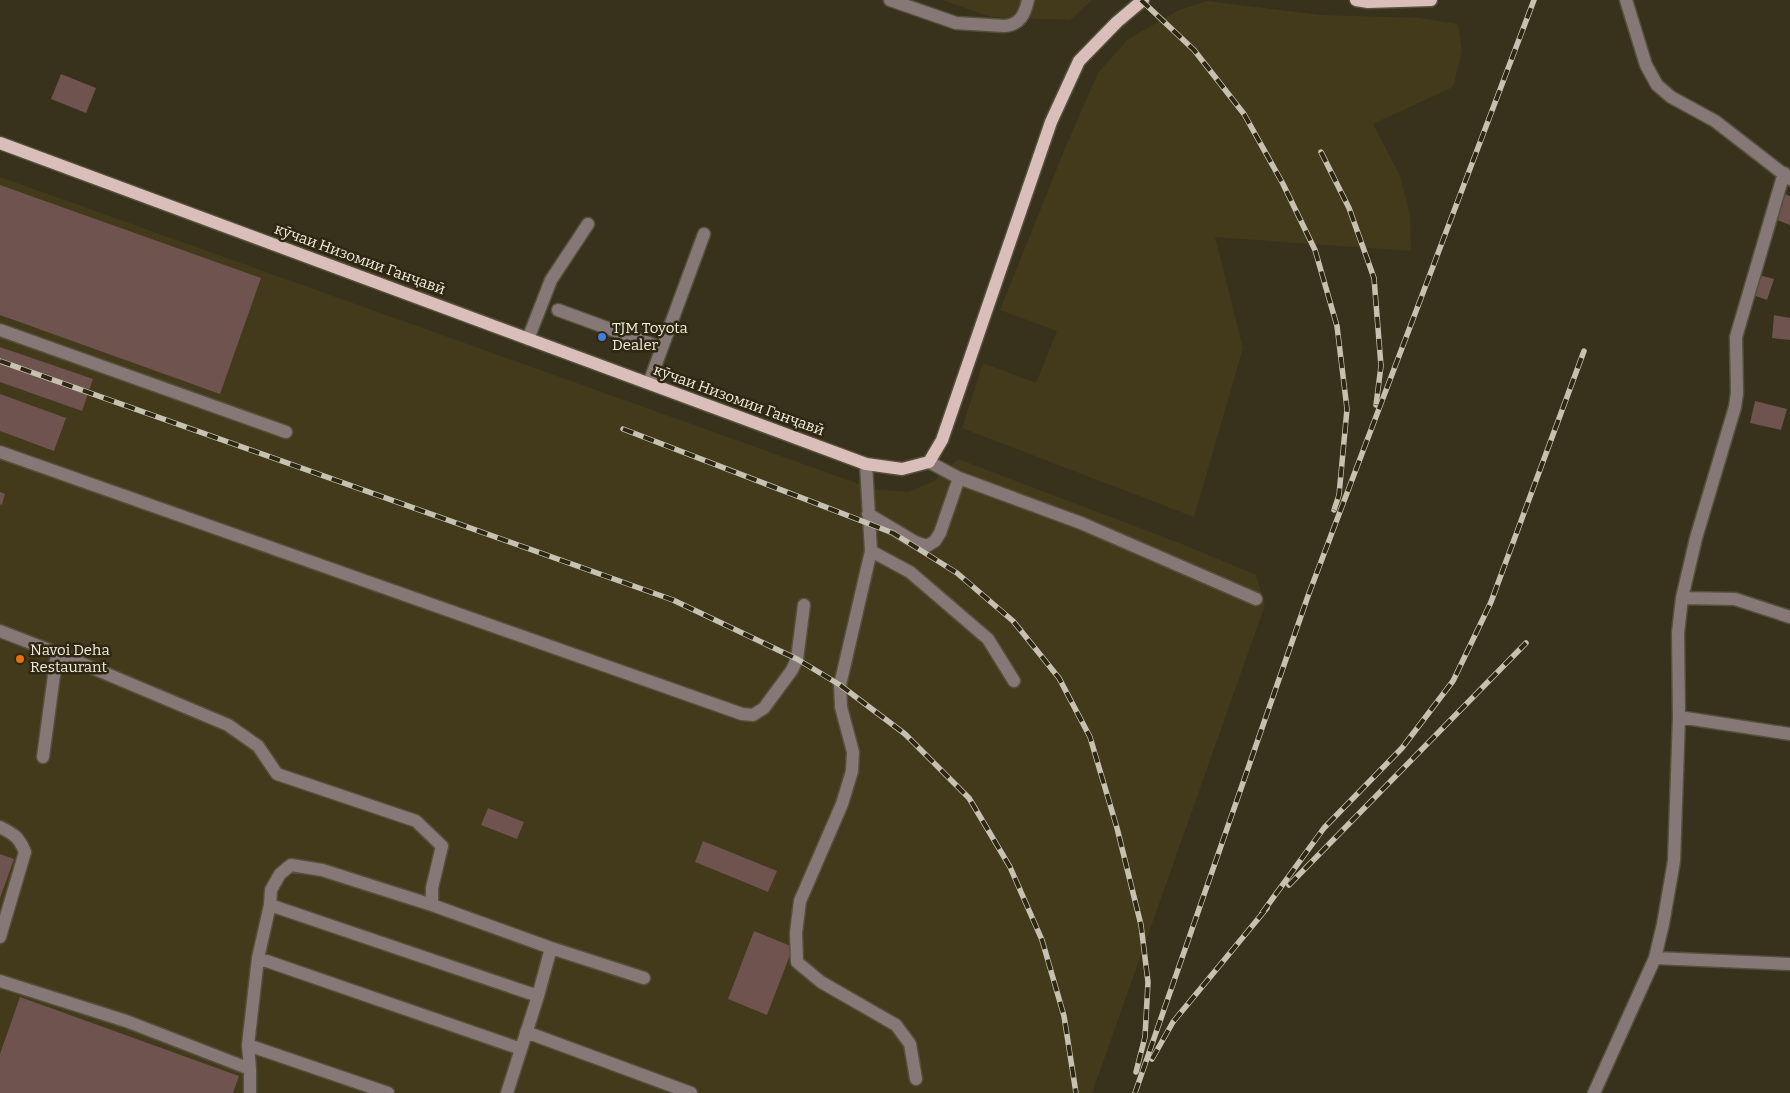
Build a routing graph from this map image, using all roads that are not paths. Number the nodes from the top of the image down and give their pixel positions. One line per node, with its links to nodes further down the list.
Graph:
1 (890, 0): 2 (street)
2 (1028, 0)
3 (1143, 0): 18 (main road)
4 (1356, 0): 5 (main road)
5 (1431, 0)
6 (1626, 0): 8 (street)
7 (0, 143): 13 (main road, кӯчаи Низомии Ганҷавӣ)
8 (1787, 176): 23 (street)
9 (588, 224): 13 (street)
10 (704, 234): 14 (street)
11 (558, 310): 14 (street)
12 (0, 330): 16 (street)
13 (528, 339): 15 (main road, кӯчаи Низомии Ганҷавӣ)
14 (662, 348): 15 (street)
15 (649, 384): 19 (main road, кӯчаи Низомии Ганҷавӣ)
16 (286, 432)
17 (0, 452): 25 (street)
18 (929, 462): 19 (main road, кӯчаи Низомии Ганҷавӣ); 20 (street)
19 (866, 464): 21 (street)
20 (959, 478): 21 (street); 24 (street)
21 (868, 514): 22 (street)
22 (871, 550): 29 (street); 48 (street)
23 (1682, 598): 26 (street); 30 (street)
24 (1256, 599)
25 (804, 605)
26 (1790, 617)
27 (0, 631): 28 (street)
28 (57, 653): 32 (street); 35 (street)
29 (1014, 681)
30 (1679, 716): 31 (street); 39 (street)
31 (1790, 734)
32 (43, 758)
33 (0, 827): 36 (street)
34 (270, 905): 35 (street); 38 (street); 43 (street)
35 (432, 905): 37 (street)
36 (0, 937)
37 (551, 948): 41 (street); 43 (street)
38 (258, 958): 45 (street); 46 (street)
39 (1655, 958): 40 (street); 53 (street)
40 (1790, 964)
41 (644, 978)
42 (0, 981): 47 (street)
43 (538, 996): 44 (street)
44 (526, 1032): 46 (street); 52 (street)
45 (248, 1045): 47 (street); 50 (street)
46 (521, 1050): 51 (street)
47 (250, 1069): 49 (street)
48 (916, 1079)
49 (250, 1093)
50 (388, 1093)
51 (507, 1093)
52 (691, 1093)
53 (1594, 1093)

